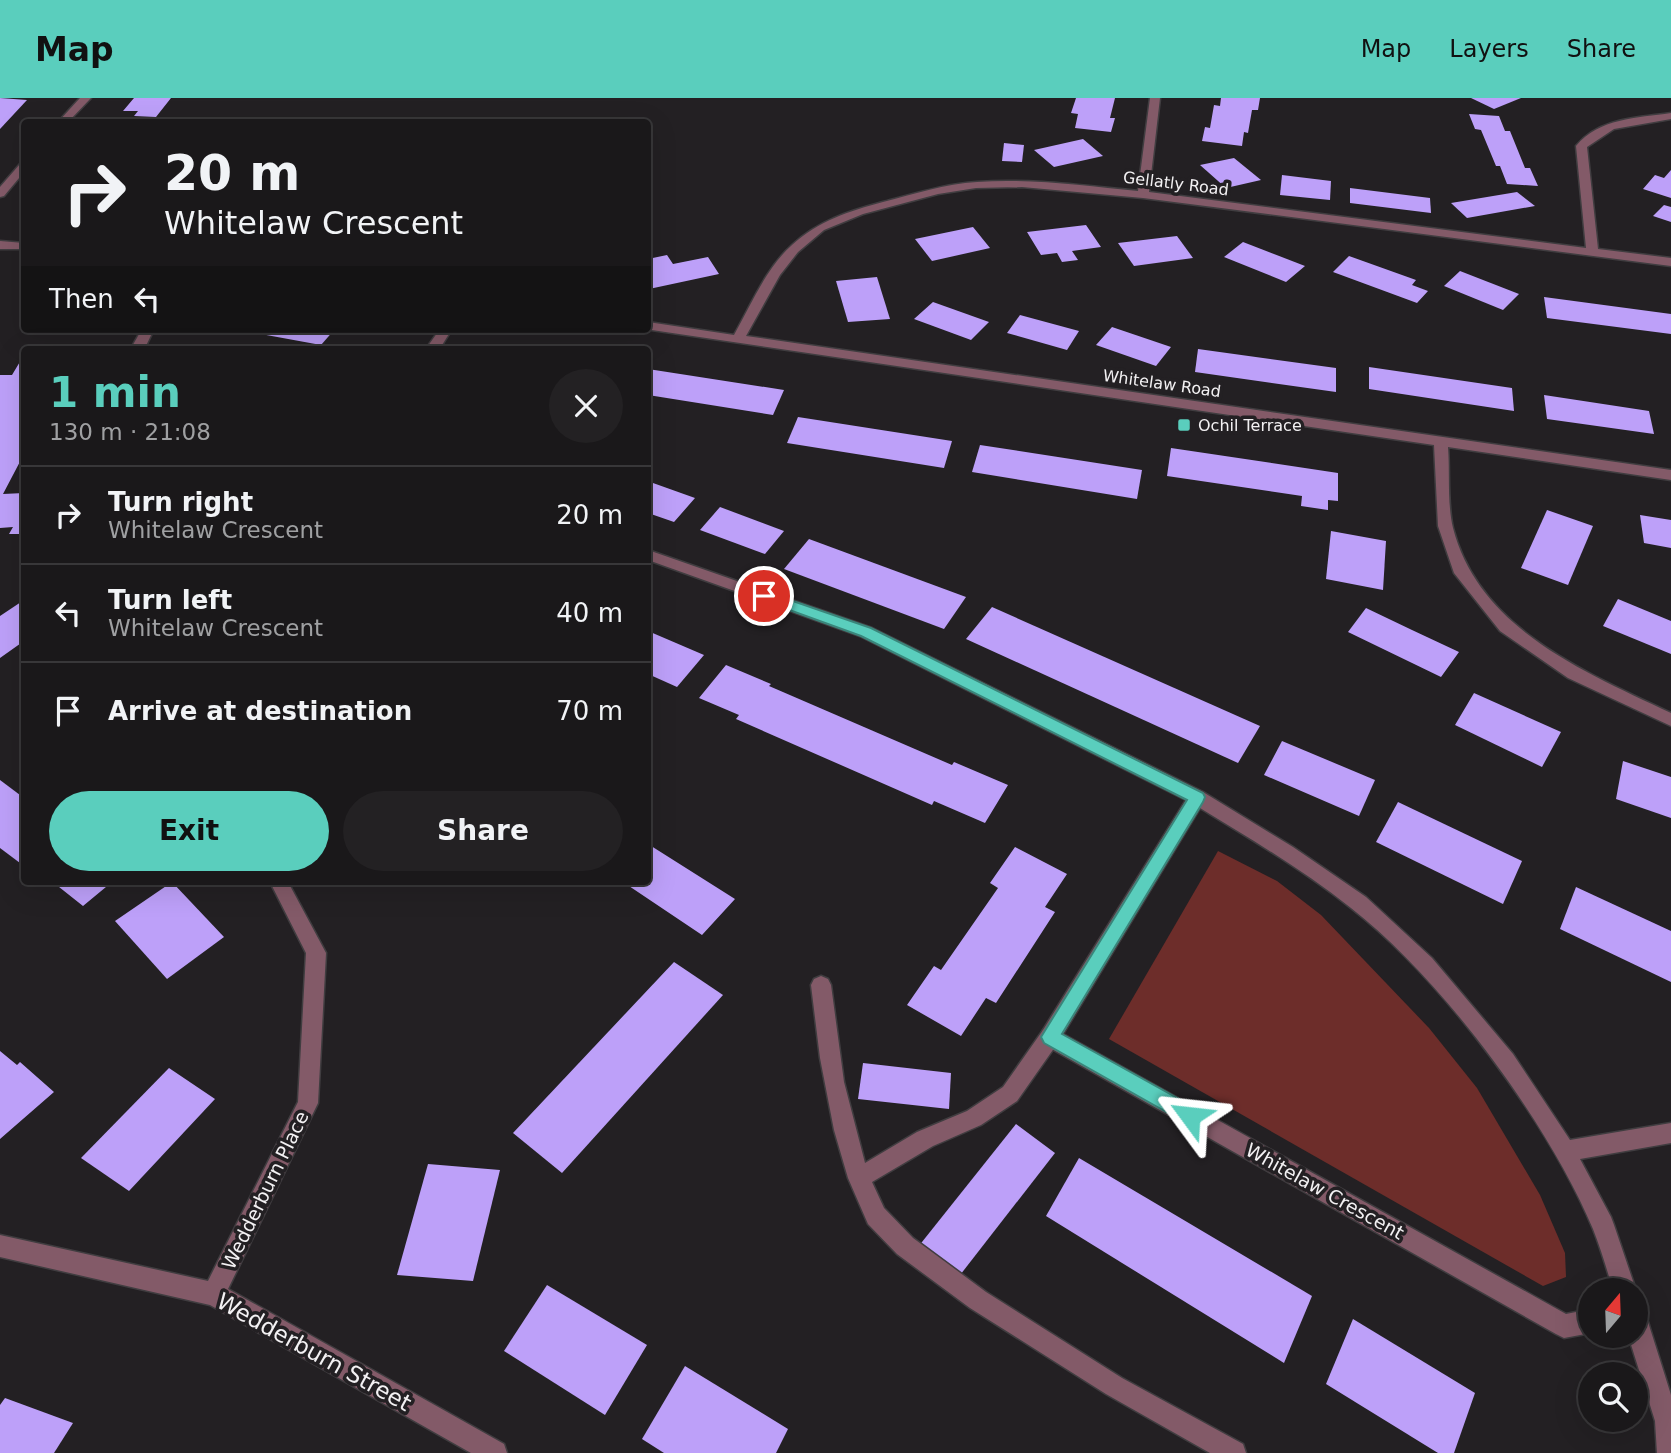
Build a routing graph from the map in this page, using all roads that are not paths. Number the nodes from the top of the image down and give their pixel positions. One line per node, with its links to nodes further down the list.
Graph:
1 (86, 98): 4 (street)
2 (1155, 98): 7 (street)
3 (1671, 116): 10 (street)
4 (66, 119)
5 (21, 170): 6 (street)
6 (0, 194)
7 (1143, 195): 10 (street, Gellatly Road); 13 (street, Gellatly Road)
8 (0, 244): 9 (street)
9 (21, 246)
10 (1592, 252): 11 (street, Gellatly Road)
11 (1671, 262)
12 (651, 326): 13 (street, Whitelaw Road)
13 (738, 340): 14 (street, Whitelaw Road)
14 (1441, 441): 15 (street, Whitelaw Road); 17 (street)
15 (1671, 475)
16 (651, 556): 18 (street)
17 (1671, 720)
18 (1197, 797): 21 (street); 23 (street)
19 (281, 885): 27 (street, Wedderburn Place)
20 (821, 985): 24 (street)
21 (1050, 1037): 24 (street); 28 (street, Whitelaw Crescent)
22 (1671, 1133): 23 (street)
23 (1565, 1151): 26 (street)
24 (859, 1178): 31 (street)
25 (0, 1246): 27 (street, Wedderburn Street)
26 (1621, 1278)
27 (214, 1294): 30 (street, Wedderburn Street)
28 (1578, 1323)
29 (1644, 1348): 32 (street)
30 (495, 1453)
31 (1234, 1453)
32 (1670, 1453)

